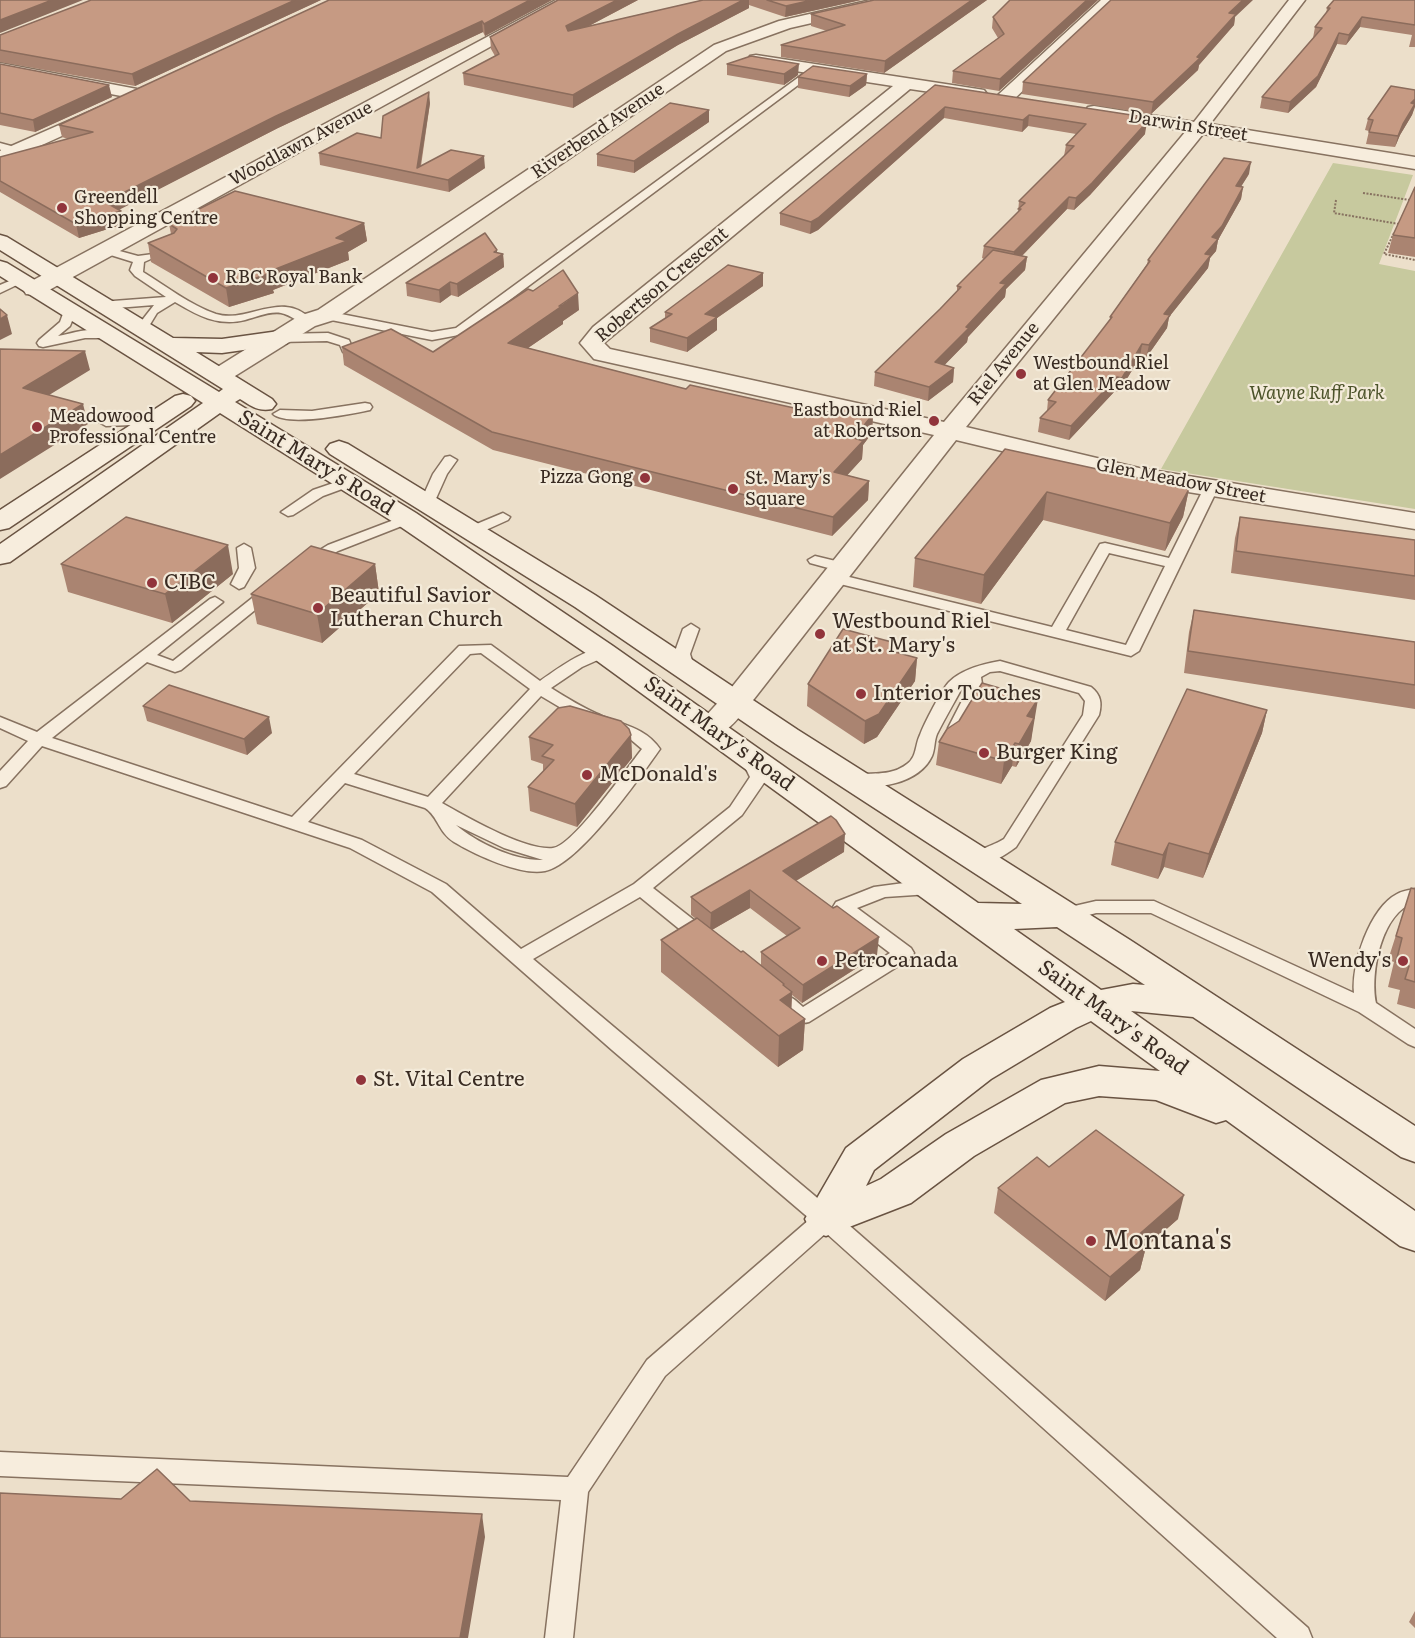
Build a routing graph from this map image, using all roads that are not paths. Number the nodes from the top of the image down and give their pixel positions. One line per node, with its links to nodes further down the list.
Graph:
1 (567, 0): 16 (street, Woodlawn Avenue)
2 (894, 0): 5 (street, Riverbend Avenue)
3 (1110, 0): 9 (street)
4 (1297, 0): 12 (street, Riel Avenue)
5 (712, 54): 7 (street); 25 (street, Riverbend Avenue)
6 (0, 68): 13 (street)
7 (814, 69): 8 (street); 25 (lane)
8 (907, 83): 9 (street); 36 (street, Robertson Crescent)
9 (1005, 98): 10 (street)
10 (1024, 101)
11 (1076, 109): 12 (street, Darwin Street)
12 (1197, 128): 14 (street, Darwin Street); 36 (street, Riel Avenue)
13 (4, 153)
14 (1415, 163)
15 (0, 241): 20 (street, Saint Mary's Road)
16 (105, 250): 18 (lane); 20 (street, Woodlawn Avenue)
17 (164, 251): 18 (lane)
18 (138, 260): 22 (lane)
19 (0, 267): 21 (street, Saint Mary's Road)
20 (58, 276): 21 (street, Woodlawn Avenue); 23 (street, Saint Mary's Road)
21 (18, 286): 24 (street, Saint Mary's Road)
22 (173, 298): 23 (lane); 25 (lane); 26 (lane)
23 (104, 305): 26 (street, Saint Mary's Road)
24 (70, 311): 27 (street, Saint Mary's Road); 27 (lane)
25 (314, 324): 28 (street, Riverbend Avenue); 30 (lane); 31 (street, Riverbend Avenue)
26 (142, 328): 29 (street, Saint Mary's Road)
27 (107, 334): 31 (street, Saint Mary's Road)
28 (279, 338): 29 (street); 31 (street, Riverbend Avenue)
29 (169, 345): 31 (street, Saint Mary's Road)
30 (346, 349)
31 (219, 390): 33 (street); 35 (street, Saint Mary's Road); 38 (street)
32 (364, 407): 35 (lane)
33 (153, 421): 34 (lane); 45 (street)
34 (106, 422)
35 (281, 427): 38 (street); 39 (street, Saint Mary's Road); 41 (street, Saint Mary's Road)
36 (950, 431): 40 (street, Glen Meadow Street); 51 (street, Riel Avenue)
37 (450, 460): 41 (lane)
38 (123, 470): 48 (street)
39 (348, 482): 41 (street, Saint Mary's Road); 42 (lane)
40 (1211, 488): 44 (street, Glen Meadow Street); 50 (lane)
41 (417, 511): 46 (street, Saint Mary's Road); 56 (street, Saint Mary's Road); 57 (lane)
42 (288, 512)
43 (503, 517): 46 (lane)
44 (1415, 521)
45 (0, 522)
46 (472, 531): 58 (street, Saint Mary's Road)
47 (244, 548): 52 (lane)
48 (0, 556)
49 (815, 560): 51 (lane)
50 (1174, 564): 55 (lane); 55 (lane)
51 (838, 573): 55 (lane); 60 (street, Riel Avenue)
52 (239, 584)
53 (215, 602): 57 (lane)
54 (691, 629): 58 (lane)
55 (1057, 633)
56 (603, 652): 59 (lane); 62 (street, Saint Mary's Road)
57 (145, 656): 63 (lane)
58 (687, 670): 60 (street, Saint Mary's Road)
59 (540, 688): 65 (lane); 68 (lane); 68 (lane)
60 (735, 702): 62 (street, Riel Avenue); 66 (street, Saint Mary's Road)
61 (0, 722): 63 (lane)
62 (711, 728): 64 (street, Saint Mary's Road)
63 (39, 739): 67 (lane); 69 (lane)
64 (748, 756): 71 (street, Saint Mary's Road); 72 (lane)
65 (342, 776): 68 (lane); 69 (lane)
66 (854, 780): 70 (street, Saint Mary's Road); 70 (lane)
67 (0, 782)
68 (436, 807)
69 (296, 824): 78 (lane)
70 (977, 860): 71 (street); 76 (street, Saint Mary's Road)
71 (903, 867): 73 (street, Saint Mary's Road)
72 (641, 888): 77 (lane); 78 (lane)
73 (932, 888): 75 (street, Saint Mary's Road); 79 (lane)
74 (1415, 895): 82 (lane)
75 (967, 914): 76 (street); 80 (street, Saint Mary's Road)
76 (1064, 915): 81 (street, Saint Mary's Road); 82 (lane)
77 (722, 953)
78 (520, 958): 86 (lane)
79 (766, 989)
80 (1094, 1005): 81 (street); 84 (street, Saint Mary's Road); 86 (street)
81 (1201, 1005): 85 (street, Saint Mary's Road)
82 (1366, 1007): 83 (lane)
83 (1415, 1039)
84 (1273, 1133): 86 (street); 87 (street, Saint Mary's Road)
85 (1415, 1146)
86 (826, 1219): 89 (lane); 91 (lane)
87 (1415, 1234)
88 (0, 1464): 89 (lane)
89 (575, 1490): 90 (lane)
90 (559, 1638)
91 (1298, 1638)

